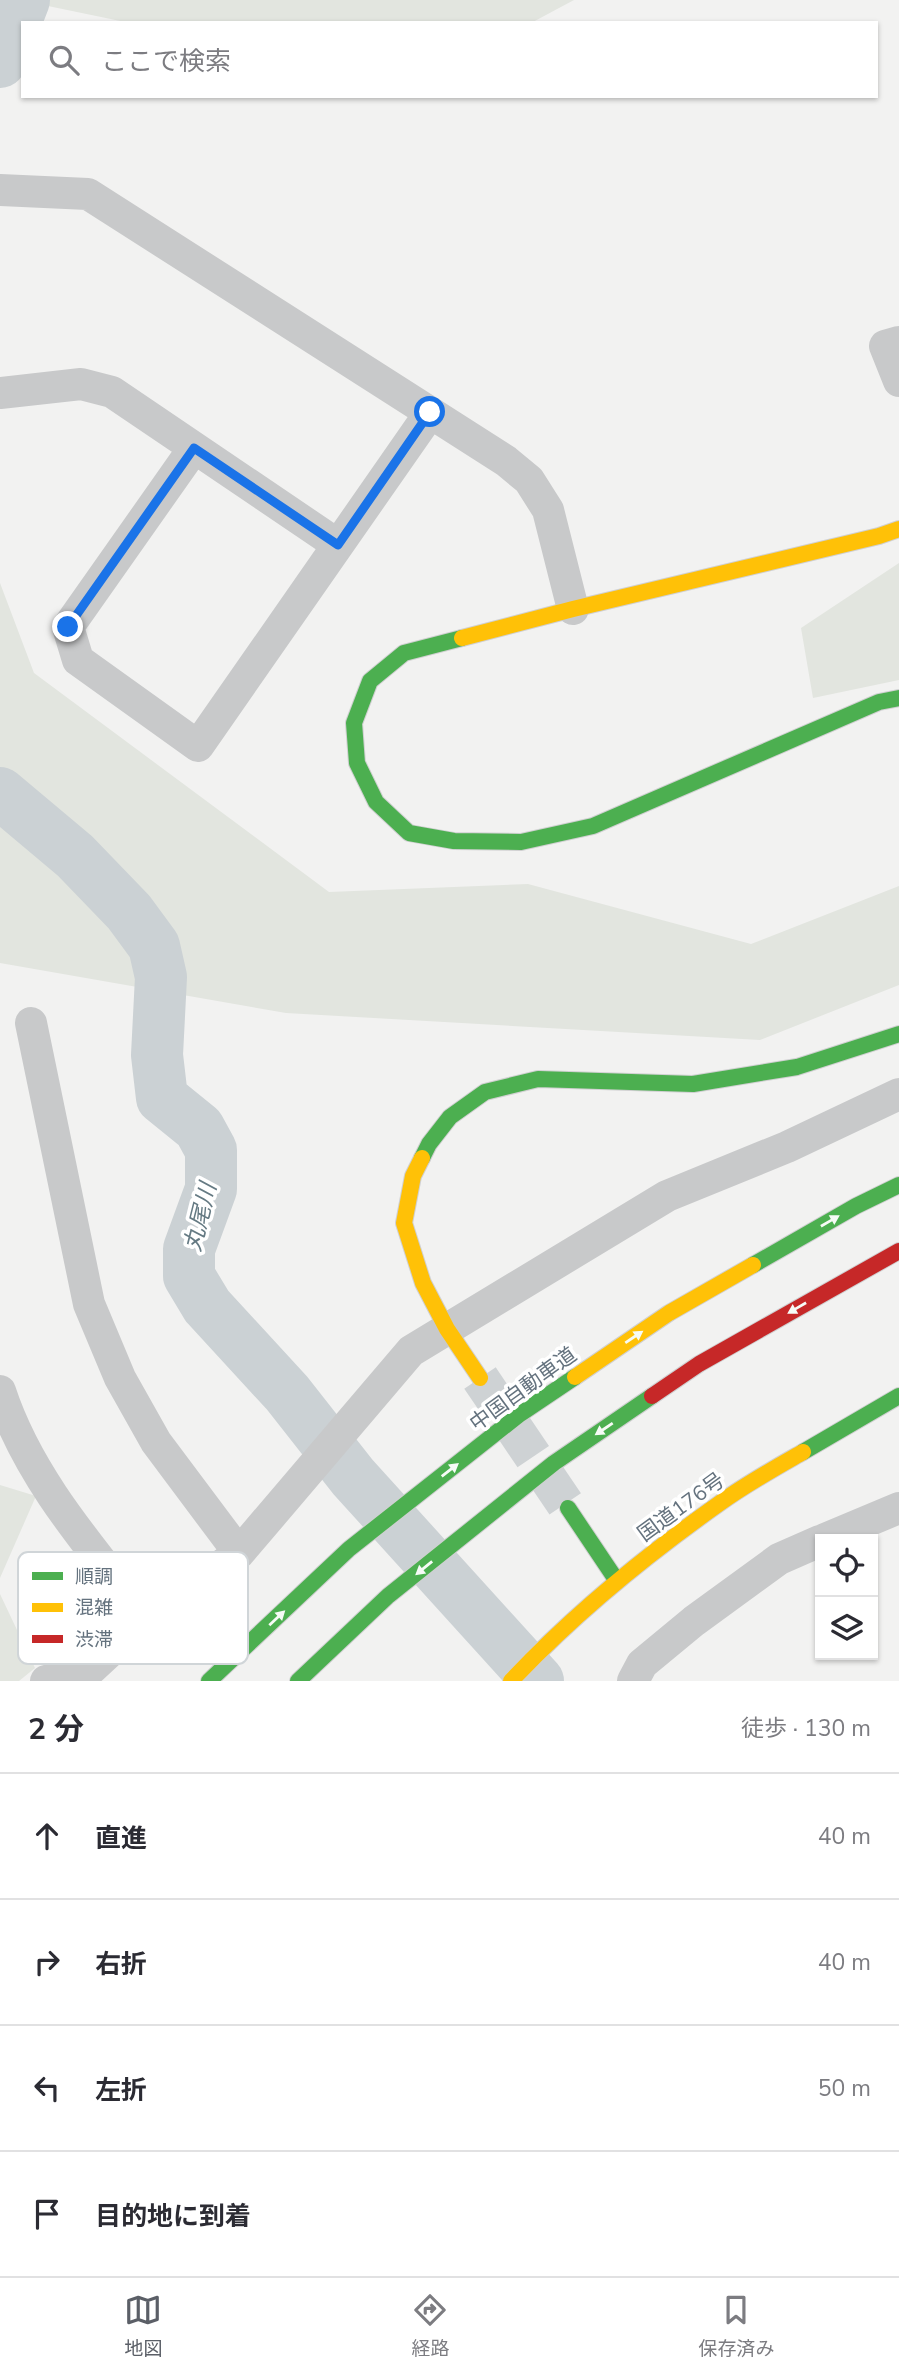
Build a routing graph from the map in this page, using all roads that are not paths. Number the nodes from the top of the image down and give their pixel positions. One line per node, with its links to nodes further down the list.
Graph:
1 (0, 190): 5 (street)
2 (899, 342): 3 (street)
3 (899, 381)
4 (0, 393): 6 (street)
5 (430, 412): 8 (street); 9 (street)
6 (194, 448): 8 (street); 8 (street)
7 (899, 529): 9 (main road)
8 (338, 545)
9 (573, 609): 10 (main road)
10 (899, 698)
11 (31, 1023): 25 (street)
12 (899, 1034): 16 (main road)
13 (899, 1094): 16 (street)
14 (899, 1185): 28 (main road, 中国自動車道, one-way to 14)
15 (899, 1251): 34 (main road, one-way to 34)
16 (447, 1329): 17 (main road); 26 (street)
17 (480, 1378)
18 (0, 1391): 24 (street)
19 (899, 1396): 27 (main road, 国道176号)
20 (568, 1508): 27 (main road)
21 (899, 1508): 22 (street)
22 (837, 1534)
23 (815, 1543): 36 (street)
24 (95, 1552)
25 (238, 1552)
26 (240, 1552)
27 (617, 1581): 35 (main road, 国道176号)
28 (248, 1644)
29 (96, 1664): 31 (street)
30 (227, 1664): 33 (main road, 中国自動車道, one-way to 30)
31 (83, 1676): 32 (street)
32 (46, 1681)
33 (209, 1681)
34 (298, 1681)
35 (511, 1681)
36 (633, 1681)

